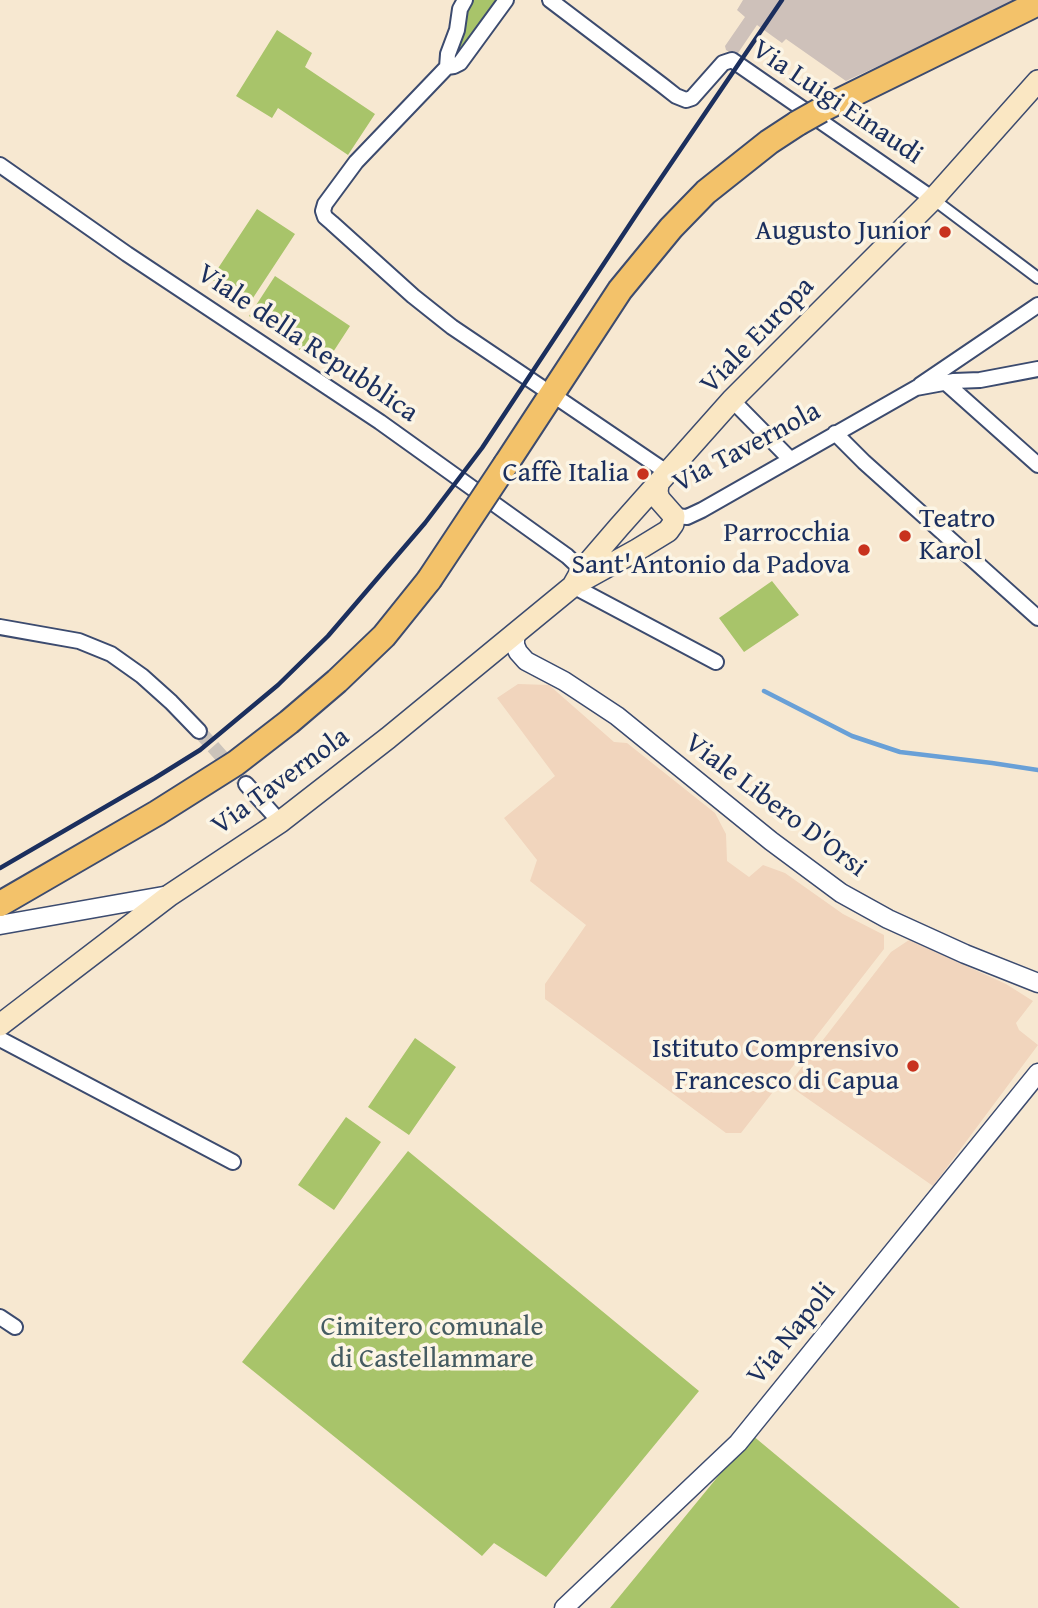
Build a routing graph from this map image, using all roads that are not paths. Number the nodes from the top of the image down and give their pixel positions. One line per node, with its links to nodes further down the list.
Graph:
1 (465, 0): 5 (street)
2 (506, 0): 5 (street)
3 (550, 0): 8 (street, Via Luigi Einaudi)
4 (1038, 3): 35 (highway, bridge)
5 (447, 67): 13 (street)
6 (1038, 81): 8 (main road, Viale Europa)
7 (0, 165): 24 (street, Viale della Repubblica)
8 (933, 199): 9 (street); 15 (main road, Viale Europa)
9 (1038, 278)
10 (1038, 305): 14 (street)
11 (1038, 369): 12 (street, Via Tavernola)
12 (946, 383): 14 (street, Via Tavernola); 19 (street)
13 (541, 387)
14 (916, 388): 17 (street, Via Tavernola)
15 (732, 400): 18 (street); 20 (main road, Viale Europa)
16 (562, 401): 20 (street)
17 (835, 433): 18 (street, Via Tavernola); 25 (street)
18 (790, 458): 21 (street, Via Tavernola)
19 (1038, 465)
20 (657, 489): 21 (main road); 22 (main road, Viale Europa)
21 (674, 516): 23 (main road, Via Tavernola)
22 (619, 527): 23 (main road); 24 (main road, Viale Europa)
23 (637, 550): 24 (main road, Via Tavernola)
24 (578, 578): 27 (main road, Viale Europa); 30 (street)
25 (1038, 618)
26 (0, 627): 31 (street)
27 (519, 630): 28 (main road, Via Tavernola); 29 (street)
28 (482, 660): 29 (street); 33 (main road, Via Tavernola)
29 (526, 661): 37 (street, Viale Libero D'Orsi)
30 (716, 662)
31 (199, 731)
32 (246, 784): 33 (street)
33 (280, 822): 34 (main road, Via Tavernola)
34 (170, 895): 36 (street); 38 (main road, Via Tavernola)
35 (0, 904)
36 (0, 925)
37 (1038, 983)
38 (0, 1025)
39 (0, 1039): 41 (street)
40 (1038, 1073): 44 (street, Via Napoli)
41 (233, 1162)
42 (0, 1317): 43 (street)
43 (15, 1327)
44 (564, 1608)

